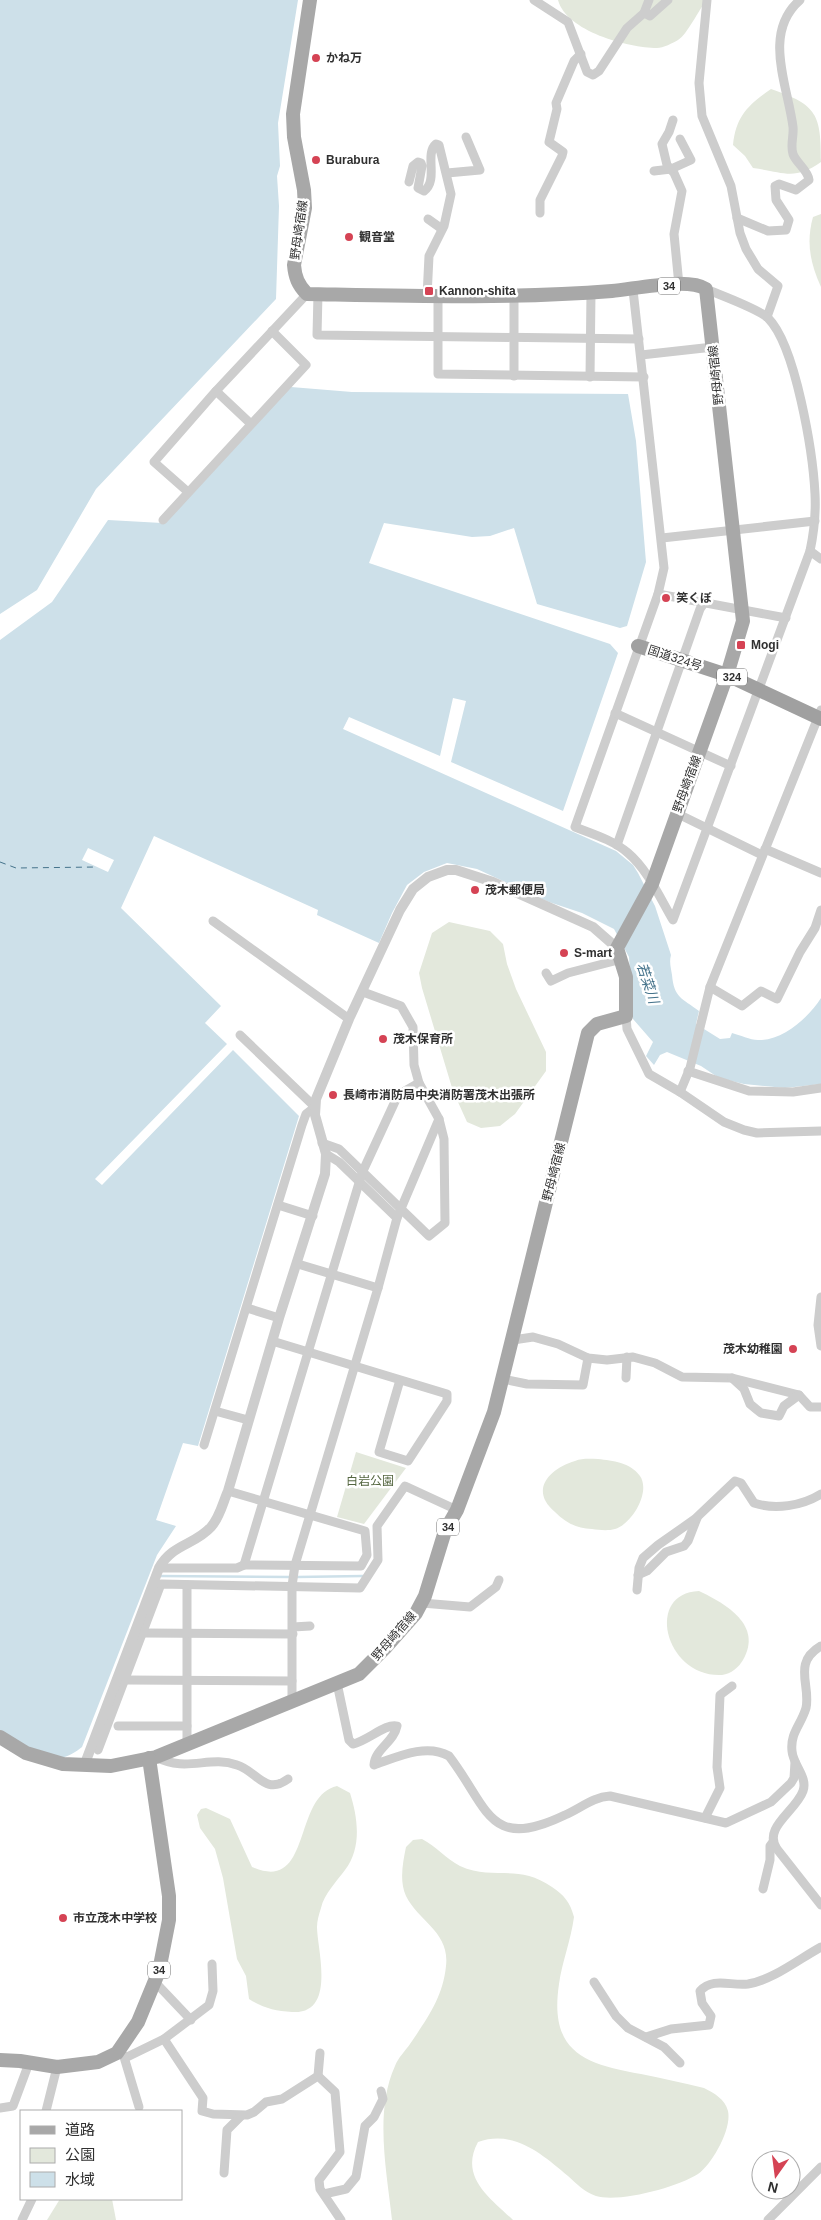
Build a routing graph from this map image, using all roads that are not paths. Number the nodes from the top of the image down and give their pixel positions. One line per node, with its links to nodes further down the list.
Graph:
1 (310, 0): 24 (main road, 野母崎宿線)
2 (534, 0): 8 (street)
3 (649, 0): 7 (street)
4 (668, 0): 7 (street)
5 (707, 0): 17 (street)
6 (800, 0): 17 (street)
7 (644, 13): 8 (street)
8 (581, 54): 16 (street)
9 (673, 120): 12 (street)
10 (466, 137): 14 (street)
11 (680, 139): 12 (street)
12 (670, 169): 13 (street); 20 (street)
13 (654, 171)
14 (447, 173): 15 (street); 19 (street)
15 (409, 182)
16 (540, 213)
17 (738, 218): 27 (street)
18 (428, 219): 19 (street)
19 (442, 229): 25 (street)
20 (679, 285): 21 (main road, 34); 22 (main road, 34)
21 (706, 289): 27 (street); 33 (main road, 野母崎宿線)
22 (634, 290): 23 (main road, 34); 32 (street)
23 (592, 293): 26 (main road, 34); 31 (street)
24 (313, 294): 25 (main road, 34); 28 (street); 29 (street)
25 (432, 297): 26 (main road, 34); 29 (street)
26 (514, 298): 30 (street)
27 (768, 317): 42 (street)
28 (272, 331): 38 (street); 39 (street)
29 (438, 337): 30 (street); 35 (street)
30 (514, 338): 31 (street); 35 (street)
31 (590, 338): 32 (street); 36 (street)
32 (639, 339): 34 (street)
33 (713, 346): 34 (street); 43 (main road, 野母崎宿線)
34 (641, 354): 37 (street)
35 (514, 376): 36 (street)
36 (590, 377): 37 (street)
37 (644, 377): 44 (street)
38 (216, 391): 39 (street); 40 (street)
39 (251, 424): 40 (street)
40 (188, 492): 41 (street)
41 (163, 520)
42 (815, 521): 43 (street); 45 (street)
43 (733, 530): 44 (street); 49 (main road, 野母崎宿線)
44 (662, 538): 47 (street)
45 (810, 551): 46 (street); 50 (street)
46 (821, 559)
47 (658, 594): 48 (street); 51 (street)
48 (704, 603): 49 (street); 52 (street)
49 (743, 610): 50 (street); 53 (main road, 野母崎宿線)
50 (786, 618): 54 (street)
51 (638, 646): 52 (highway, 国道324号 / 324); 55 (street)
52 (680, 660): 53 (highway, 国道324号 / 324); 57 (street)
53 (727, 675): 54 (highway, 国道324号 / 324); 58 (main road, 野母崎宿線)
54 (760, 689): 56 (highway, 国道324号 / 324); 59 (street)
55 (615, 713): 57 (street); 62 (street)
56 (820, 716): 63 (street)
57 (657, 731): 58 (street); 62 (street)
58 (699, 751): 59 (street); 60 (main road, 野母崎宿線)
59 (731, 766): 61 (street)
60 (676, 813): 61 (street); 65 (main road, 野母崎宿線)
61 (708, 828): 63 (street); 65 (street)
62 (617, 846): 65 (street)
63 (764, 852): 64 (street); 70 (street)
64 (821, 873)
65 (649, 890): 68 (main road, 野母崎宿線)
66 (821, 910): 70 (street)
67 (213, 921): 73 (street)
68 (620, 953): 69 (street); 71 (street); 72 (main road)
69 (546, 973)
70 (710, 987): 75 (street)
71 (363, 992): 73 (street); 76 (street)
72 (626, 1016): 78 (street); 95 (main road, 野母崎宿線 / 34)
73 (349, 1018): 79 (street)
74 (240, 1035): 79 (street)
75 (689, 1069): 77 (street); 78 (street)
76 (419, 1083): 80 (street); 84 (street)
77 (821, 1088)
78 (680, 1092): 81 (street)
79 (315, 1107): 82 (street); 85 (street)
80 (439, 1119): 86 (street); 86 (street)
81 (821, 1131)
82 (322, 1143): 83 (street); 84 (street)
83 (326, 1154): 84 (street); 87 (street)
84 (361, 1177): 86 (street); 89 (street)
85 (278, 1204): 87 (street); 92 (street)
86 (399, 1214): 90 (street)
87 (313, 1216): 88 (street)
88 (298, 1264): 89 (street); 94 (street)
89 (333, 1275): 90 (street); 98 (street)
90 (378, 1288): 101 (street)
91 (821, 1297): 93 (street)
92 (247, 1308): 94 (street); 108 (street)
93 (820, 1311): 97 (street)
94 (278, 1318): 96 (street)
95 (513, 1340): 100 (street); 104 (main road, 野母崎宿線 / 34)
96 (272, 1341): 98 (street); 109 (street)
97 (821, 1346)
98 (309, 1352): 101 (street); 113 (street)
99 (627, 1357): 100 (street); 102 (street); 103 (street)
100 (588, 1358): 104 (street)
101 (355, 1365): 105 (street); 115 (street)
102 (626, 1378)
103 (732, 1378): 106 (street); 106 (street)
104 (503, 1379): 114 (main road, 野母崎宿線 / 34)
105 (400, 1380): 105 (street)
106 (799, 1395): 107 (street)
107 (821, 1407)
108 (215, 1411): 109 (street); 110 (street)
109 (248, 1420): 111 (street)
110 (204, 1445)
111 (228, 1490): 113 (street); 119 (street)
112 (821, 1494): 116 (street)
113 (262, 1501): 115 (street); 117 (street)
114 (457, 1510): 122 (street); 125 (main road, 野母崎宿線 / 34)
115 (308, 1515): 118 (street); 118 (street)
116 (697, 1517): 120 (street); 120 (street)
117 (244, 1565): 118 (street); 119 (street)
118 (295, 1566): 122 (street)
119 (158, 1568): 144 (street)
120 (638, 1575): 124 (street)
121 (499, 1580): 125 (street)
122 (292, 1584): 123 (street); 127 (street)
123 (187, 1585): 128 (street); 129 (street)
124 (637, 1590)
125 (422, 1603): 134 (main road, 野母崎宿線 / 34)
126 (310, 1626): 127 (street)
127 (293, 1630): 129 (street); 133 (street)
128 (144, 1633): 129 (street); 131 (street)
129 (187, 1633): 132 (street)
130 (821, 1646): 143 (street)
131 (126, 1680): 132 (street); 141 (street)
132 (186, 1680): 133 (street); 138 (street)
133 (292, 1681): 136 (street)
134 (337, 1683): 136 (main road, 野母崎宿線 / 34); 146 (street)
135 (732, 1686): 146 (street)
136 (292, 1702): 140 (main road, 野母崎宿線 / 34)
137 (118, 1726): 138 (street)
138 (187, 1726): 140 (street)
139 (0, 1737): 144 (main road, 野母崎宿線 / 34)
140 (187, 1745): 142 (main road, 野母崎宿線 / 34)
141 (98, 1750)
142 (153, 1758): 144 (main road, 野母崎宿線 / 34); 145 (street); 152 (main road, 34)
143 (795, 1762): 146 (street); 147 (street)
144 (84, 1766)
145 (288, 1779)
146 (705, 1818)
147 (773, 1842): 148 (street); 149 (street)
148 (763, 1889)
149 (821, 1905)
150 (821, 1947): 155 (street)
151 (212, 1964): 154 (street)
152 (155, 1982): 154 (street); 158 (main road, 34)
153 (594, 1982): 155 (street)
154 (192, 2020): 156 (street)
155 (646, 2037): 161 (street)
156 (164, 2039): 158 (street); 168 (street)
157 (320, 2053): 163 (street)
158 (120, 2055): 162 (main road); 165 (street)
159 (0, 2060): 160 (main road)
160 (29, 2063): 162 (main road); 166 (street)
161 (680, 2063)
162 (57, 2067): 167 (street)
163 (318, 2076): 168 (street); 171 (street)
164 (382, 2091): 171 (street)
165 (139, 2107)
166 (0, 2108)
167 (46, 2110)
168 (241, 2116): 170 (street)
169 (821, 2166): 175 (street)
170 (224, 2173)
171 (324, 2194): 174 (street)
172 (32, 2200): 173 (street)
173 (22, 2220)
174 (341, 2220)
175 (768, 2220)

